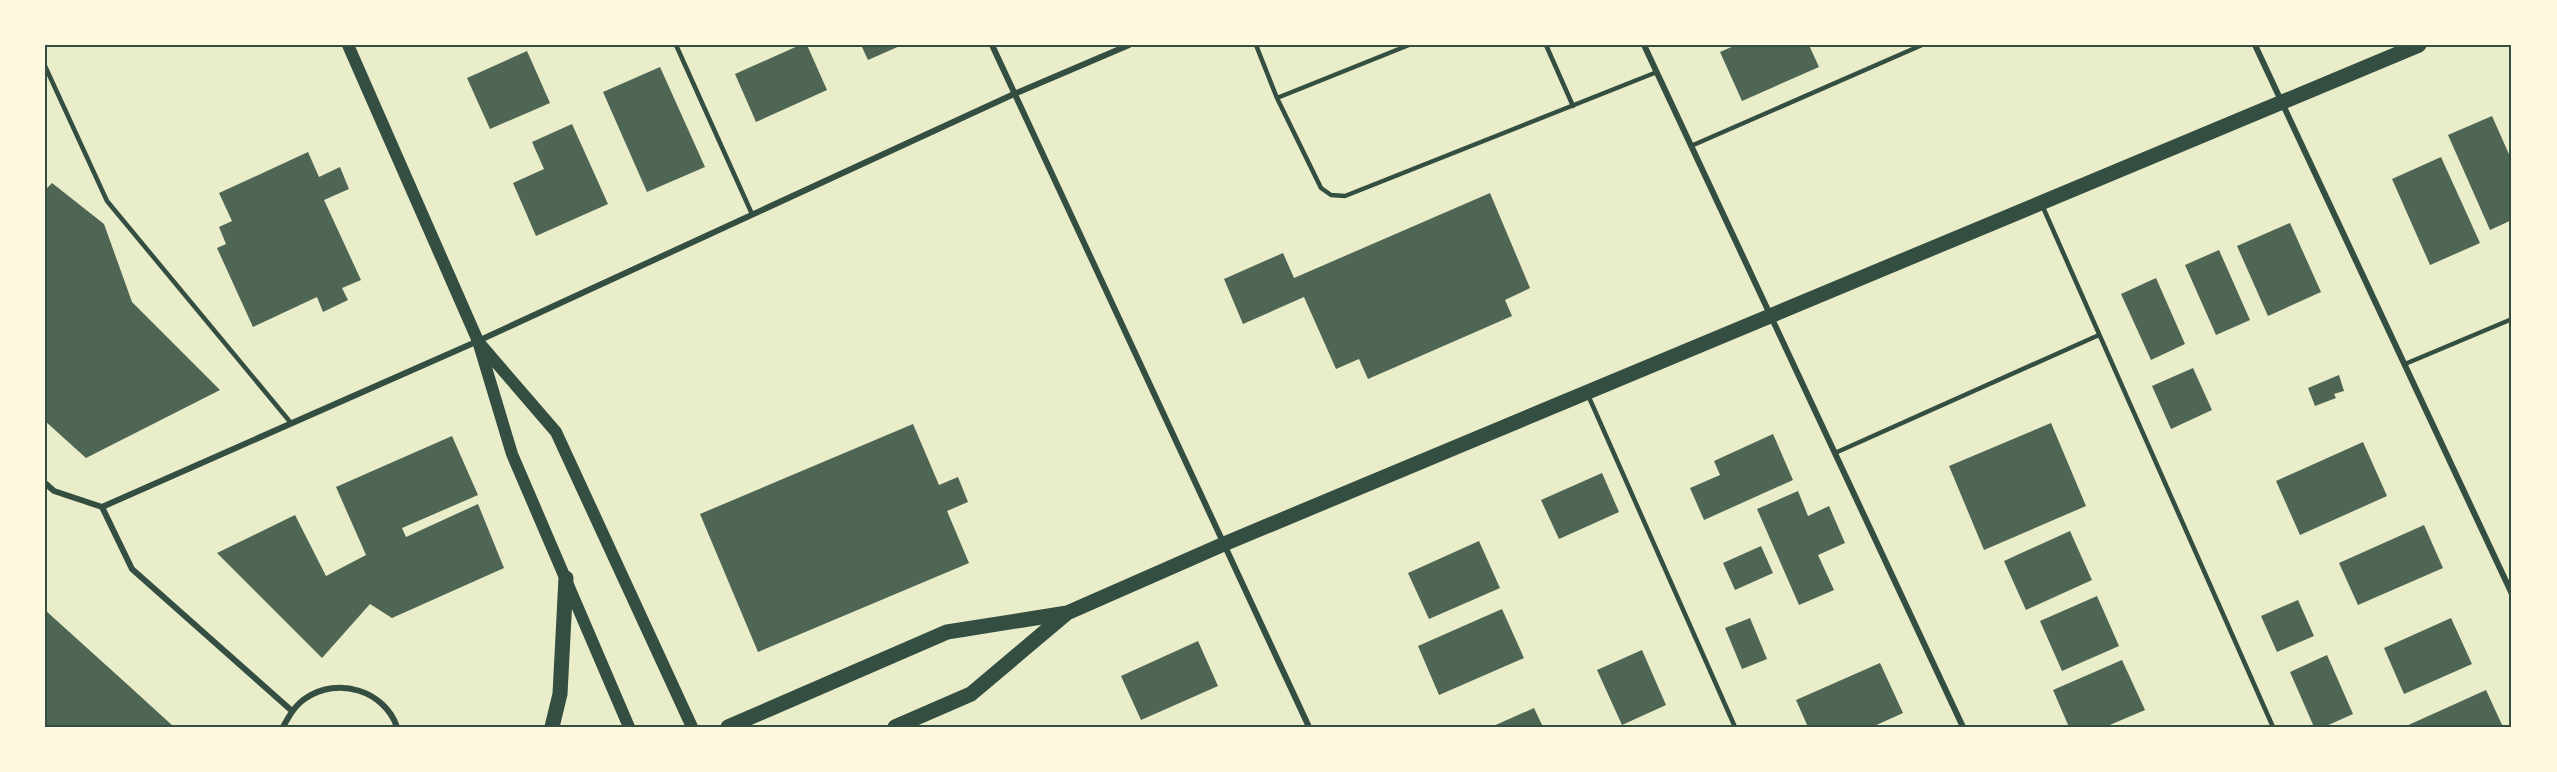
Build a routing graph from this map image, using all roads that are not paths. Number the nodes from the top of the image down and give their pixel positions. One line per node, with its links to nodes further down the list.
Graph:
1 (348, 45): 24 (main road)
2 (676, 45): 20 (lane)
3 (992, 45): 14 (street)
4 (1129, 45): 14 (street)
5 (1256, 45): 15 (lane)
6 (1409, 45): 15 (lane)
7 (1546, 45): 17 (lane)
8 (1644, 45): 13 (street)
9 (1922, 45): 18 (lane)
10 (2255, 45): 16 (street)
11 (2419, 45): 16 (main road)
12 (45, 66): 27 (lane)
13 (1657, 72): 17 (lane); 18 (street)
14 (1014, 94): 20 (street); 31 (street)
15 (1277, 98): 17 (lane)
16 (2282, 101): 19 (main road); 25 (street)
17 (1573, 106)
18 (1691, 146): 21 (street)
19 (2040, 203): 21 (main road); 23 (lane)
20 (752, 214): 24 (street)
21 (1771, 316): 26 (main road); 28 (street)
22 (2512, 319): 25 (lane)
23 (2099, 335): 28 (lane); 46 (lane)
24 (478, 341): 27 (street); 32 (main road); 40 (main road)
25 (2405, 364): 33 (street)
26 (1587, 393): 31 (main road); 44 (lane)
27 (291, 423): 30 (street)
28 (1835, 453): 45 (street)
29 (45, 483): 30 (street)
30 (102, 507): 35 (street)
31 (1224, 544): 34 (main road); 43 (street)
32 (566, 578): 38 (main road); 39 (main road)
33 (2512, 594)
34 (1068, 613): 41 (main road); 42 (main road)
35 (292, 711): 36 (street); 37 (street)
36 (283, 727)
37 (397, 727)
38 (552, 727)
39 (629, 727)
40 (692, 727)
41 (728, 727)
42 (895, 727)
43 (1309, 727)
44 (1735, 727)
45 (1963, 727)
46 (2273, 727)

